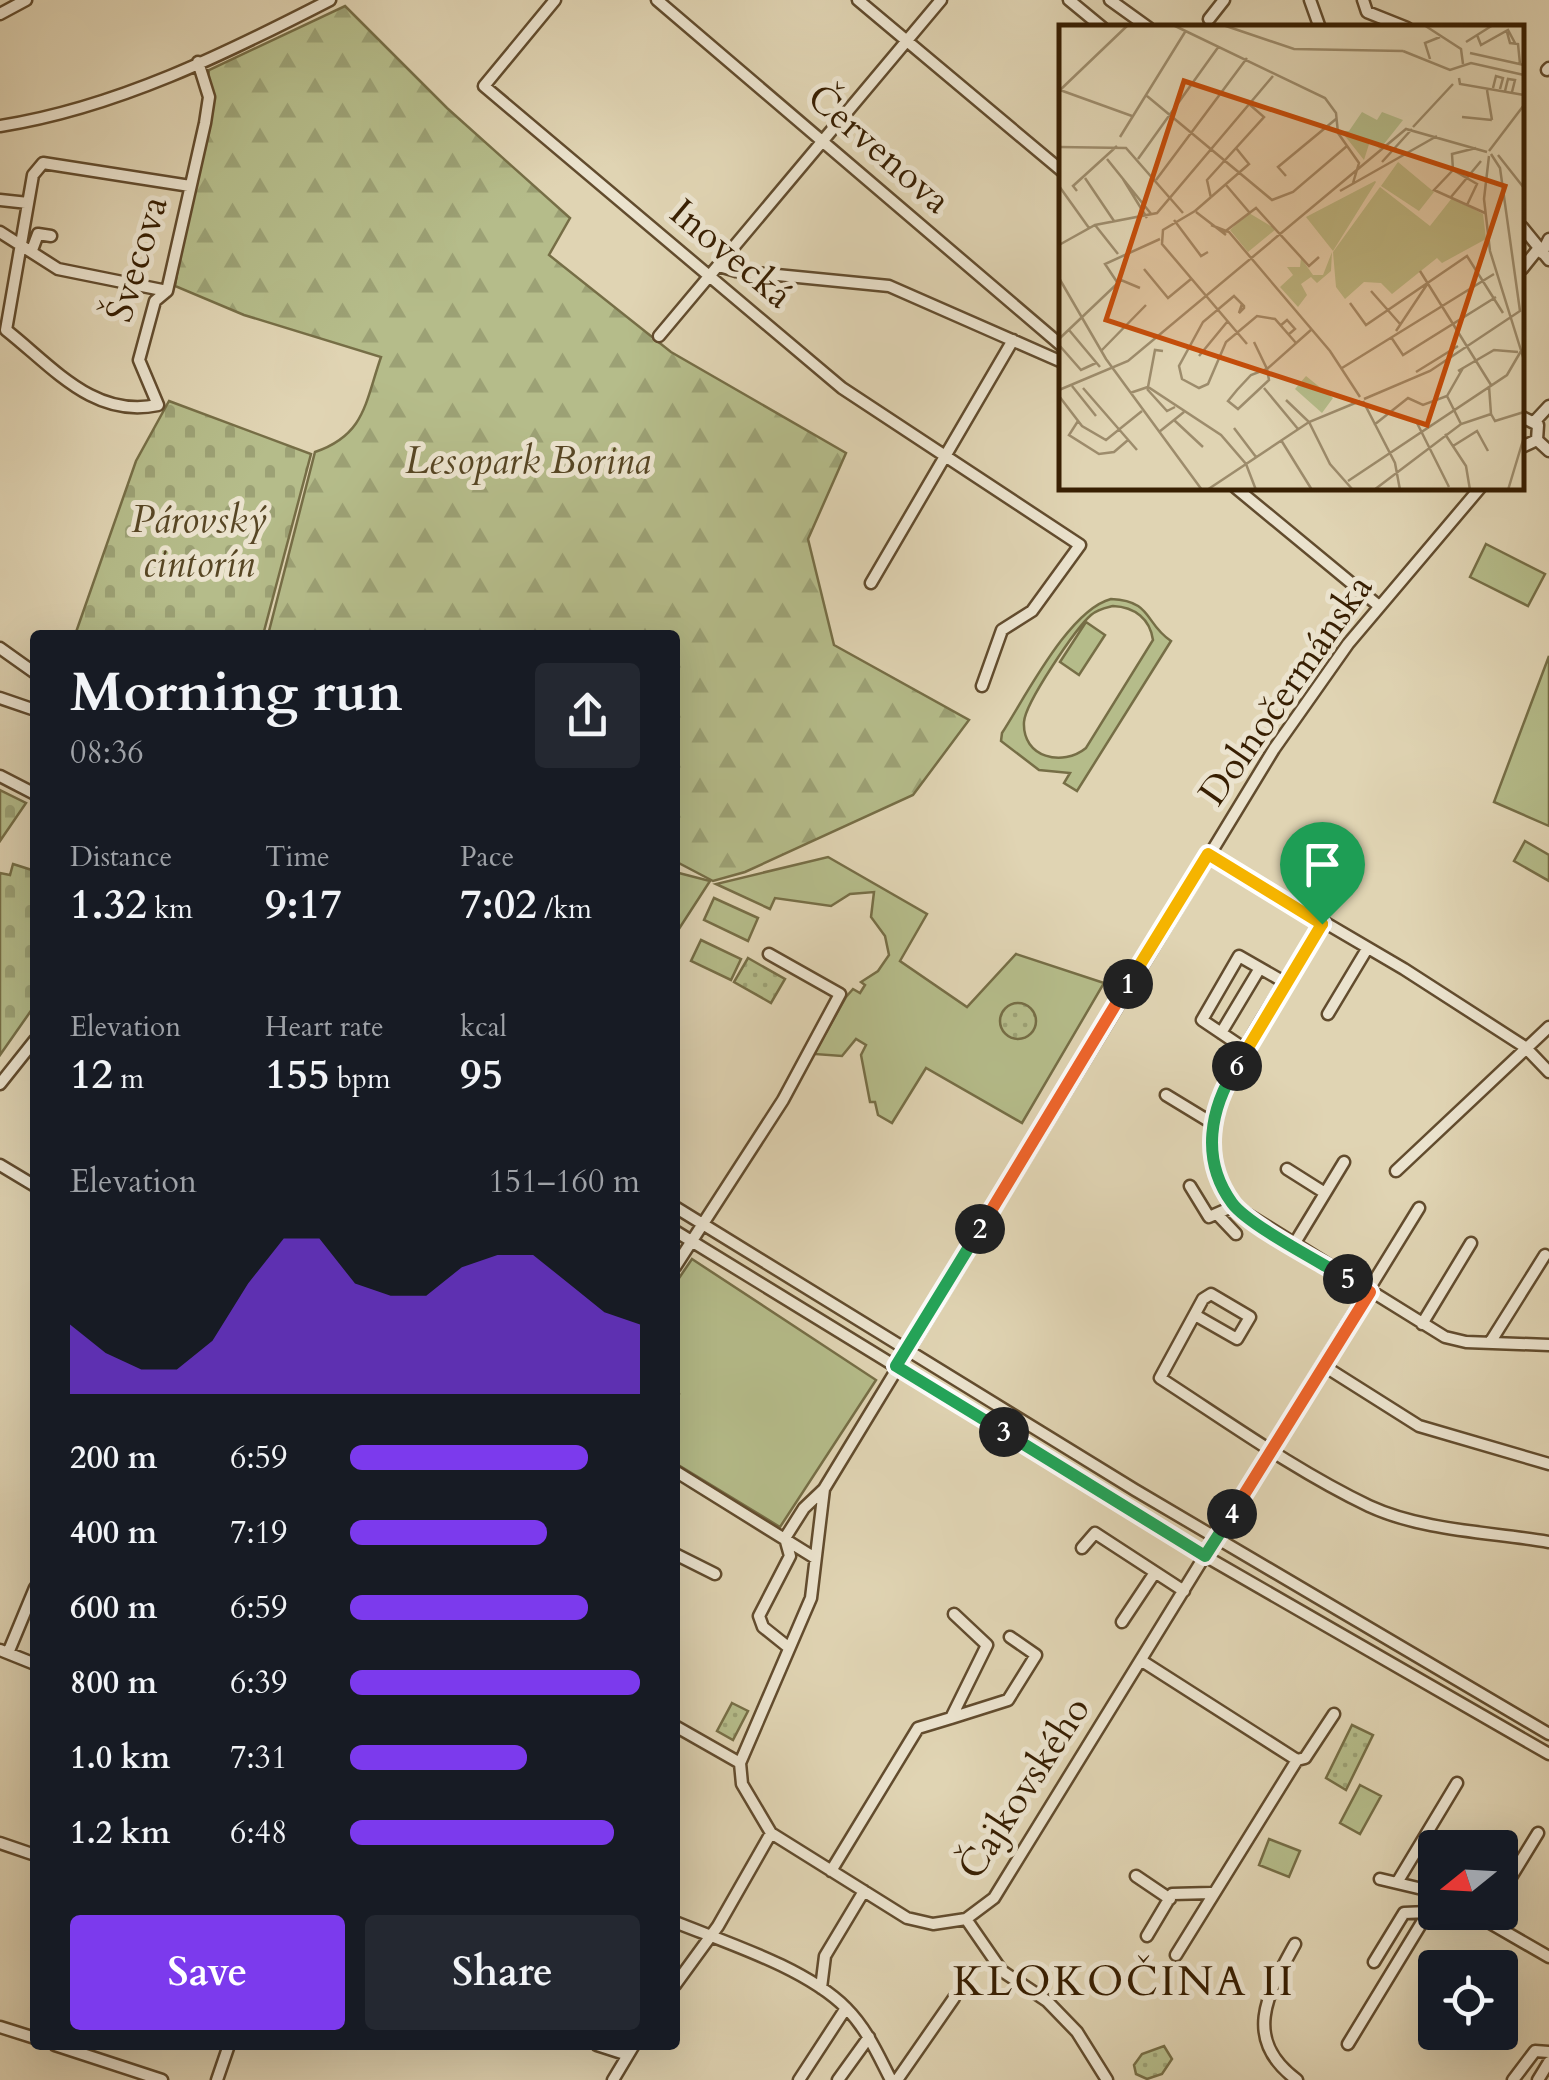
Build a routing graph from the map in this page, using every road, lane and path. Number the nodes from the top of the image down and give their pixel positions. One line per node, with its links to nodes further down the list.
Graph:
1 (26, 0): 12 (street)
2 (330, 0): 21 (street)
3 (556, 0): 34 (street, Inovecká)
4 (656, 0): 23 (street, Červenova)
5 (858, 0): 20 (street)
6 (941, 0): 20 (street)
7 (1069, 0): 15 (street)
8 (1110, 0): 13 (street)
9 (1224, 0): 14 (street)
10 (1310, 0): 18 (street)
11 (1363, 0): 19 (street)
12 (0, 14)
13 (1134, 17): 16 (street); 17 (street)
14 (1209, 18)
15 (1099, 25)
16 (1128, 25)
17 (1145, 25)
18 (1319, 25)
19 (1400, 25)
20 (906, 41): 23 (street); 24 (street)
21 (198, 62): 22 (street); 25 (street, Švecova)
22 (0, 126)
23 (823, 140): 34 (street); 39 (street, Červenova)
24 (1059, 168)
25 (190, 186): 27 (street); 35 (street, Švecova)
26 (0, 200): 27 (street)
27 (28, 203): 32 (street)
28 (1524, 230): 33 (street)
29 (0, 232): 32 (street)
30 (50, 236): 32 (street)
31 (1549, 239): 33 (street)
32 (27, 246): 35 (street); 36 (street)
33 (1543, 254)
34 (715, 271): 37 (street); 38 (street); 47 (street, Inovecká)
35 (166, 291): 36 (street, Švecova)
36 (3, 332)
37 (658, 336)
38 (1013, 340): 40 (street); 47 (street)
39 (1059, 343)
40 (1059, 361)
41 (1549, 406): 43 (street)
42 (1524, 418): 43 (street)
43 (1534, 420): 44 (street)
44 (1537, 440): 45 (street); 46 (street)
45 (1524, 446)
46 (1549, 451)
47 (948, 454): 50 (street); 54 (street, Inovecká)
48 (1238, 490): 51 (street)
49 (1478, 490): 51 (street, Dolnočermánska)
50 (871, 584)
51 (1380, 606): 59 (street, Dolnočermánska)
52 (0, 648): 53 (street)
53 (30, 669)
54 (982, 686)
55 (0, 698): 56 (street)
56 (30, 708)
57 (0, 776): 58 (street)
58 (30, 791)
59 (1208, 854): 60 (street); 99 (street, Dolnočermánska)
60 (1322, 924): 61 (street); 64 (street)
61 (1366, 949): 65 (street); 69 (street)
62 (769, 954): 86 (street)
63 (1260, 968): 64 (street); 67 (street); 67 (street)
64 (1286, 983): 70 (street)
65 (1328, 1014)
66 (1549, 1028): 69 (street)
67 (1221, 1033): 70 (street)
68 (30, 1046): 72 (street)
69 (1525, 1047): 71 (street); 78 (street)
70 (1248, 1051): 74 (street)
71 (1549, 1072)
72 (0, 1084)
73 (1166, 1095): 74 (street)
74 (1212, 1122): 82 (street)
75 (1344, 1162): 81 (street)
76 (0, 1165): 79 (street)
77 (1287, 1169): 81 (street)
78 (1396, 1171)
79 (30, 1183)
80 (1190, 1186): 85 (street)
81 (1325, 1193): 91 (street)
82 (1234, 1206): 85 (street); 91 (street)
83 (1419, 1208): 94 (street, Čajkovského)
84 (680, 1209): 86 (street)
85 (1217, 1214): 88 (street)
86 (704, 1225): 89 (street); 99 (street)
87 (680, 1234): 89 (street)
88 (1236, 1234)
89 (692, 1241): 93 (street); 100 (street)
90 (1471, 1243): 96 (street)
91 (1294, 1246): 94 (street)
92 (1544, 1254): 97 (street)
93 (680, 1259)
94 (1370, 1292): 96 (street); 101 (street, Čajkovského)
95 (1195, 1315): 95 (street); 102 (street)
96 (1422, 1324): 97 (street)
97 (1490, 1341): 98 (street)
98 (1549, 1345)
99 (908, 1348): 100 (street, Dolnočermánska); 103 (street)
100 (896, 1366): 105 (street); 107 (street, Dolnočermánska)
101 (1324, 1366): 102 (street, Čajkovského); 104 (street)
102 (1273, 1450): 109 (street, Čajkovského); 110 (street)
103 (1074, 1452): 105 (street); 109 (street)
104 (1549, 1464)
105 (1063, 1470): 113 (street)
106 (680, 1474): 108 (street)
107 (824, 1489): 108 (street); 114 (street)
108 (785, 1538): 114 (street); 122 (street)
109 (1217, 1538): 113 (street, Čajkovského); 129 (street)
110 (1549, 1542)
111 (1082, 1548): 116 (street)
112 (680, 1556): 115 (street)
113 (1205, 1556): 117 (street, Čajkovského); 130 (street)
114 (816, 1558): 122 (street)
115 (715, 1574)
116 (1154, 1574): 117 (street); 120 (street)
117 (1184, 1591): 124 (street, Čajkovského)
118 (30, 1598): 123 (street)
119 (954, 1614): 127 (street)
120 (1122, 1622)
121 (1010, 1638): 127 (street, Čajkovského)
122 (788, 1647): 132 (street)
123 (4, 1652): 125 (street)
124 (1142, 1661): 131 (street); 148 (street, Čajkovského)
125 (30, 1662)
126 (1334, 1714): 131 (street)
127 (950, 1718): 139 (street, Čajkovského)
128 (680, 1729): 132 (street)
129 (1549, 1734)
130 (1549, 1754)
131 (1297, 1760): 145 (street)
132 (740, 1763): 134 (street, Čajkovského)
133 (1457, 1783): 142 (street)
134 (770, 1833): 139 (street, Čajkovského); 152 (street)
135 (1538, 1833): 138 (street)
136 (0, 1843): 137 (street)
137 (30, 1853)
138 (1518, 1866)
139 (831, 1871): 144 (street, Čajkovského)
140 (1136, 1876): 146 (street)
141 (1380, 1879): 142 (street)
142 (1398, 1881): 143 (street)
143 (1418, 1887)
144 (864, 1891): 148 (street, Čajkovského); 159 (street)
145 (1211, 1893): 146 (street); 155 (street)
146 (1170, 1898): 153 (street)
147 (1418, 1912): 157 (street)
148 (966, 1919): 177 (street)
149 (680, 1924): 152 (street)
150 (1418, 1928): 165 (street)
151 (1508, 1930): 156 (street)
152 (709, 1935): 158 (street); 159 (street)
153 (1147, 1936)
154 (1295, 1944): 178 (street)
155 (1176, 1955)
156 (1549, 1957)
157 (1374, 1962)
158 (680, 1978)
159 (821, 1988): 161 (street)
160 (954, 1998): 176 (street)
161 (846, 2008): 164 (street); 174 (street)
162 (0, 2027): 163 (street)
163 (30, 2036)
164 (869, 2037): 175 (street); 176 (street)
165 (1348, 2044)
166 (70, 2050): 171 (street)
167 (227, 2050): 172 (street)
168 (631, 2050): 173 (street)
169 (1549, 2052): 179 (street)
170 (1549, 2062): 180 (street)
171 (162, 2080)
172 (218, 2080)
173 (613, 2080)
174 (799, 2080)
175 (838, 2080)
176 (894, 2080)
177 (1107, 2080)
178 (1298, 2080)
179 (1513, 2080)
180 (1538, 2080)

